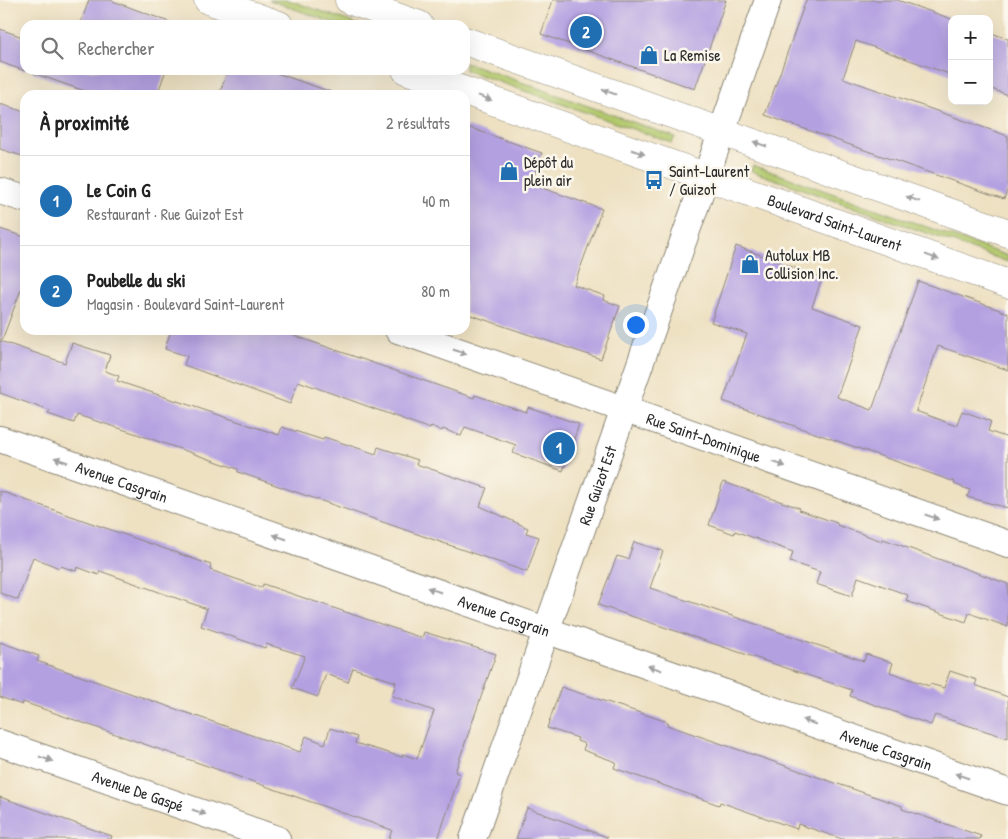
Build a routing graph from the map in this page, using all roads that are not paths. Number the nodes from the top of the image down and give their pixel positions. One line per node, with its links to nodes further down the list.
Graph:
1 (208, 0): 4 (main road)
2 (349, 0): 5 (main road)
3 (768, 0): 10 (street, Rue Guizot Est)
4 (265, 20)
5 (405, 20)
6 (470, 43): 10 (main road, one-way to 6)
7 (420, 75): 8 (main road, Boulevard Saint-Laurent, one-way to 8)
8 (462, 90)
9 (470, 93): 11 (main road, Boulevard Saint-Laurent, one-way to 11)
10 (721, 131): 11 (street, Rue Guizot Est); 14 (main road, one-way to 10)
11 (705, 176): 15 (main road, Boulevard Saint-Laurent, one-way to 15); 17 (street, Rue Guizot Est)
12 (0, 190): 13 (street)
13 (20, 197)
14 (1008, 233)
15 (1008, 284)
16 (412, 335): 17 (street, Rue Saint-Dominique, one-way to 17)
17 (623, 409): 19 (street, Rue Saint-Dominique, one-way to 19); 20 (street, Rue Guizot Est)
18 (0, 439): 20 (street, Avenue Casgrain, one-way to 18)
19 (1008, 544)
20 (546, 629): 22 (street, Avenue Casgrain, one-way to 20); 24 (street, Rue Guizot Est)
21 (0, 742): 23 (street, Avenue De Gaspé, one-way to 23)
22 (1008, 792)
23 (277, 839)
24 (473, 839)

